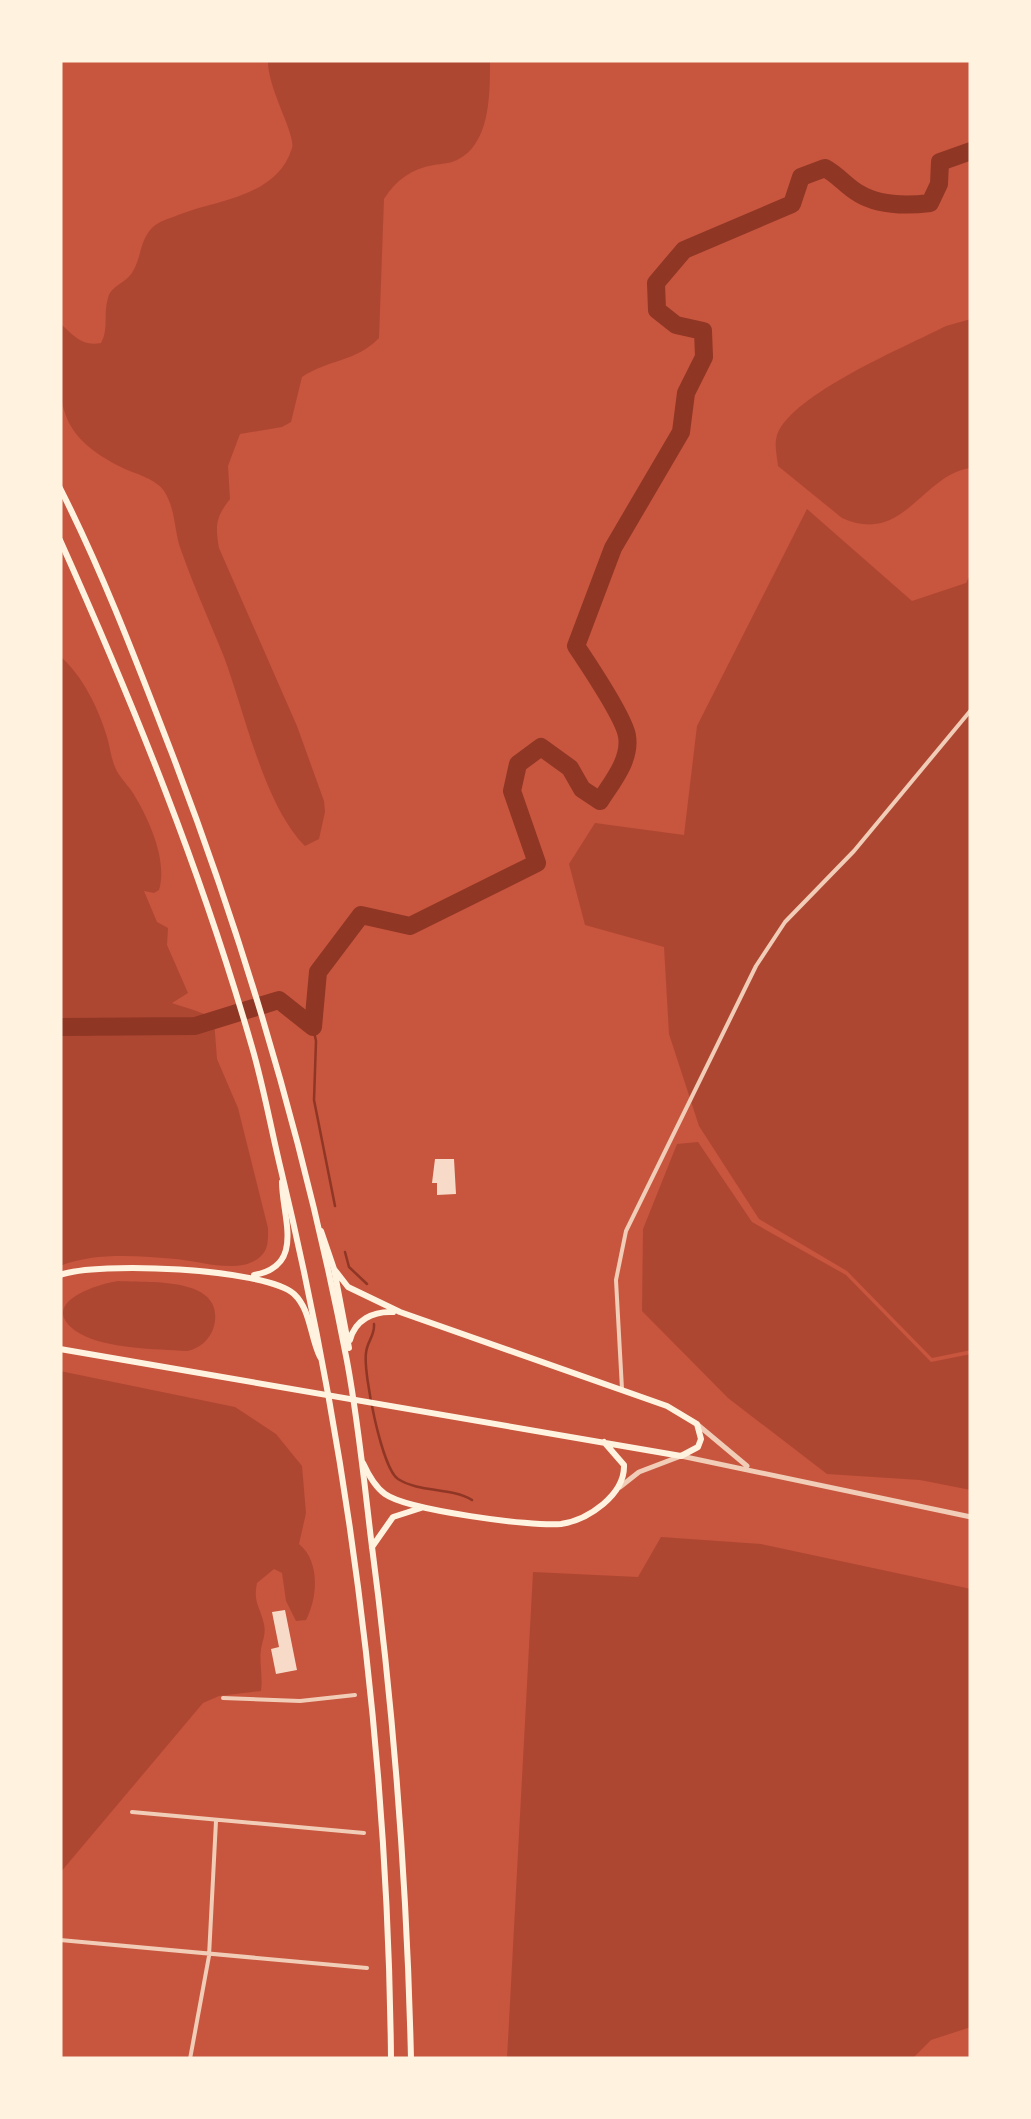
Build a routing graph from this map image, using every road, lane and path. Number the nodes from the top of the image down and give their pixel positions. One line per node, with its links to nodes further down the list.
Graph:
1 (60, 488): 5 (main road)
2 (60, 540): 4 (main road)
3 (971, 710): 14 (street)
4 (282, 1176): 8 (main road); 13 (main road)
5 (316, 1221): 6 (main road); 12 (main road)
6 (334, 1269): 9 (main road); 10 (main road)
7 (60, 1275): 8 (main road)
8 (248, 1276): 13 (main road)
9 (400, 1312): 10 (main road); 14 (main road)
10 (349, 1348): 12 (main road)
11 (60, 1349): 16 (main road)
12 (347, 1364): 18 (main road)
13 (325, 1367): 33 (main road)
14 (622, 1389): 15 (main road)
15 (697, 1424): 17 (main road); 19 (street)
16 (603, 1442): 17 (main road); 20 (main road)
17 (682, 1456): 19 (street); 20 (street)
18 (361, 1458): 21 (main road); 23 (main road)
19 (750, 1468): 22 (street)
20 (618, 1489): 21 (main road)
21 (422, 1508): 23 (main road)
22 (971, 1517)
23 (372, 1547): 34 (main road)
24 (355, 1695): 25 (street)
25 (223, 1698)
26 (132, 1812): 27 (street)
27 (216, 1821): 28 (street); 30 (street)
28 (364, 1832)
29 (60, 1940): 30 (street)
30 (209, 1956): 31 (street); 32 (street)
31 (367, 1968)
32 (190, 2059)
33 (391, 2059)
34 (411, 2059)

